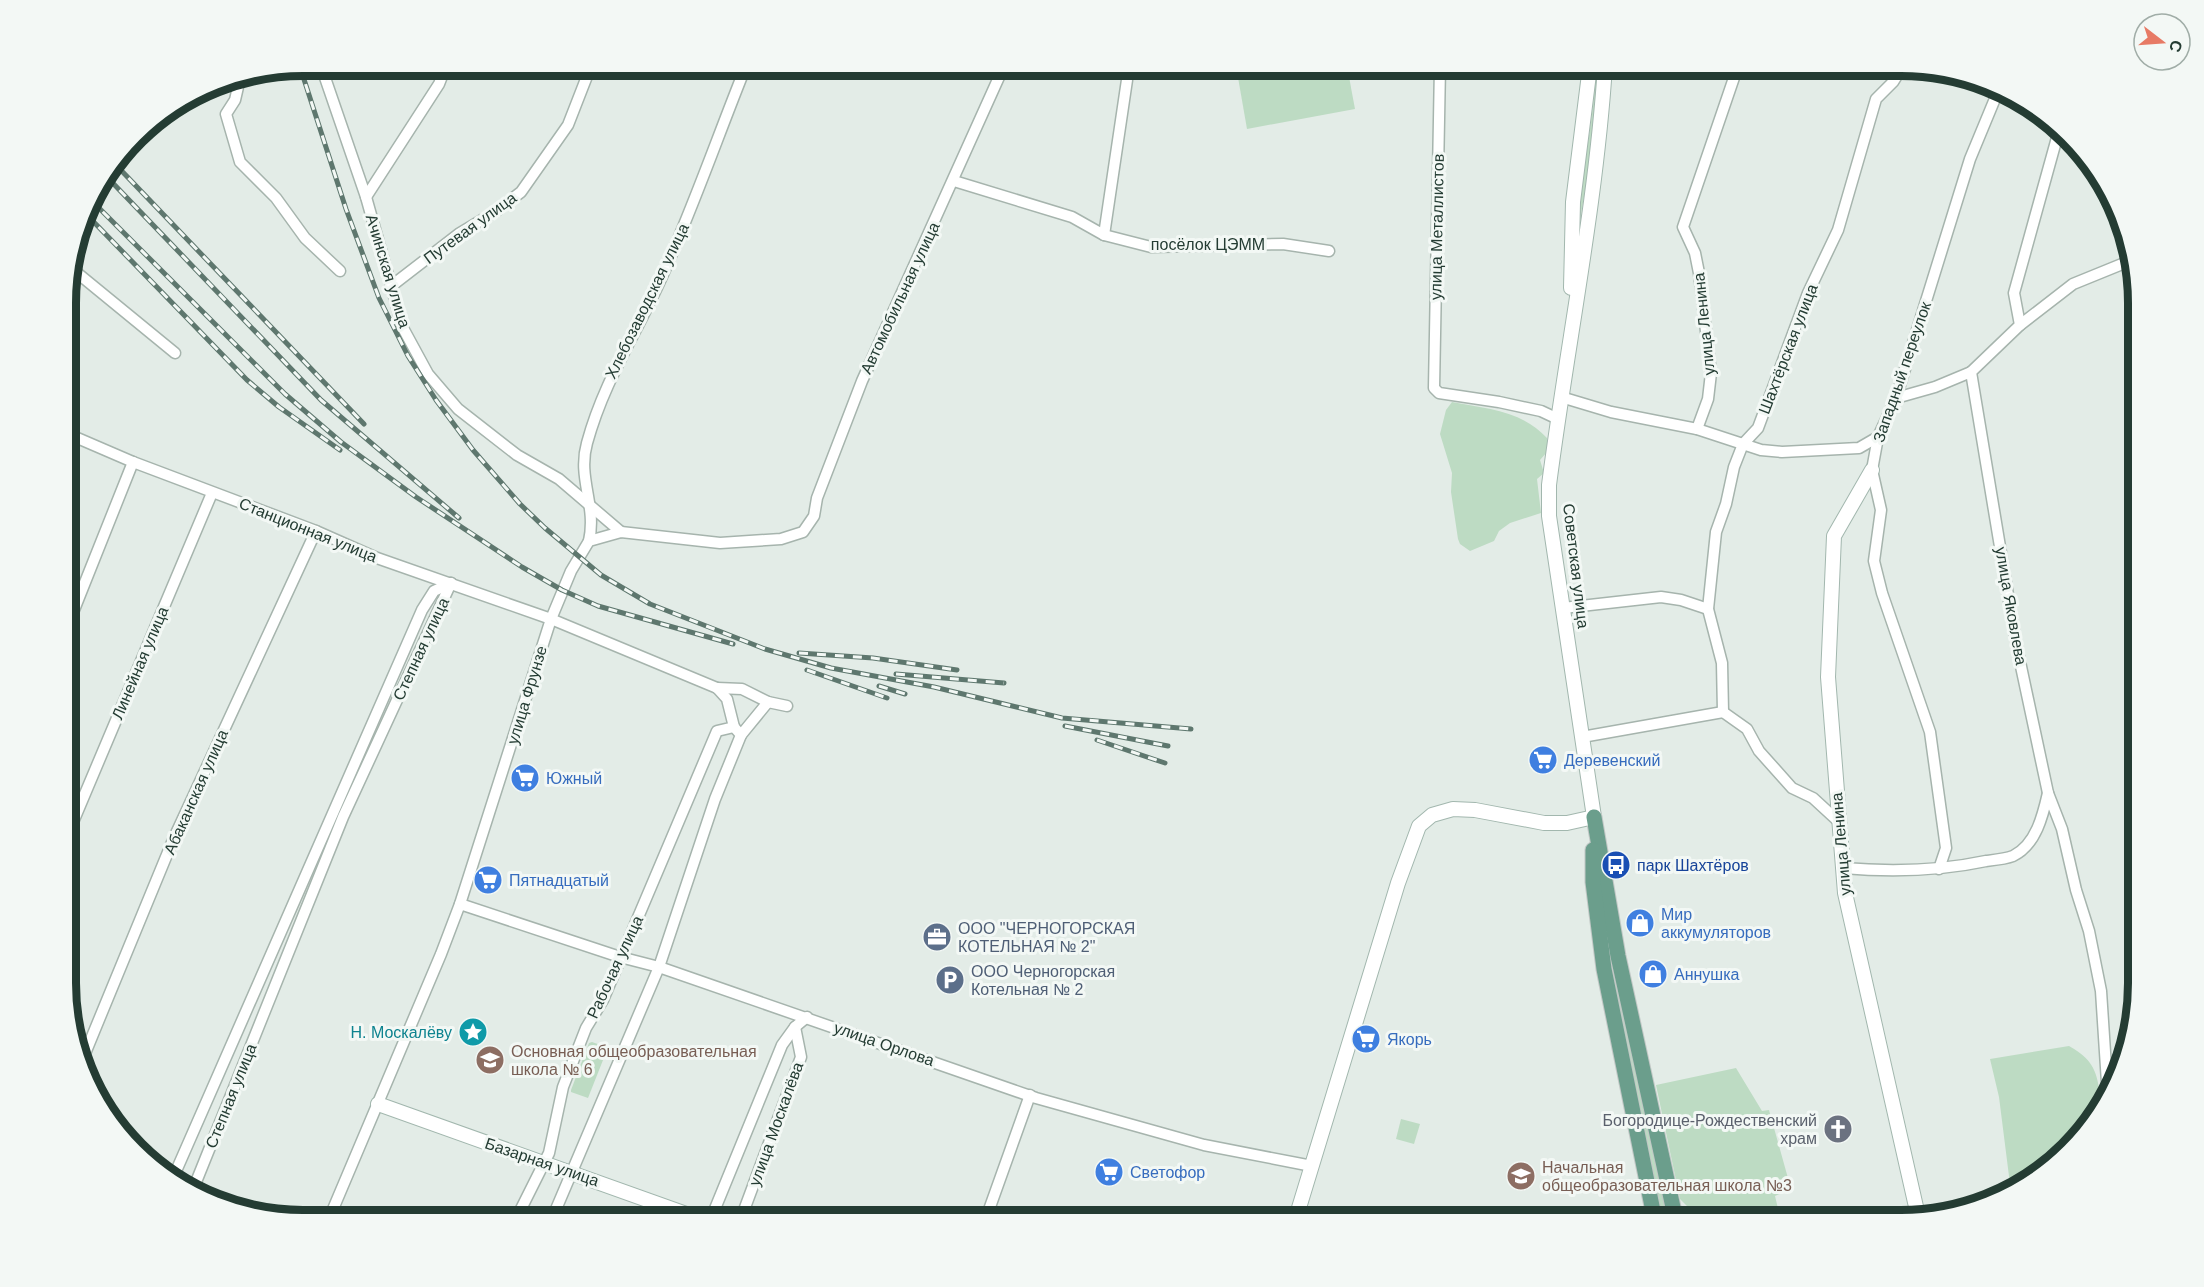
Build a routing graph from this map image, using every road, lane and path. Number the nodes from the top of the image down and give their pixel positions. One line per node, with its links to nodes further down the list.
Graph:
1 (324, 76): 16 (street, Ачинская улица)
2 (442, 76): 16 (street)
3 (587, 76): 22 (street, Путевая улица)
4 (742, 76): 37 (street, Хлебозаводская улица)
5 (1000, 76): 15 (street, Автомобильная улица)
6 (1440, 76): 29 (street, улица Металлистов)
7 (1589, 76): 23 (main road, Советская улица)
8 (1604, 76): 23 (main road, Советская улица)
9 (1735, 76): 30 (street, улица Ленина)
10 (1897, 76): 33 (street, Шахтёрская улица)
11 (1127, 80): 17 (street)
12 (238, 86): 20 (street)
13 (1995, 98): 28 (street, Западный переулок)
14 (2057, 139): 24 (street)
15 (954, 181): 17 (street, посёлок ЦЭММ); 39 (street, Автомобильная улица)
16 (366, 197): 22 (street, Ачинская улица)
17 (1104, 235): 18 (street, посёлок ЦЭММ)
18 (1329, 251)
19 (2124, 263): 24 (street)
20 (340, 271)
21 (78, 274): 25 (street)
22 (390, 287): 37 (street, Ачинская улица)
23 (1572, 319): 27 (main road, Советская улица)
24 (2020, 325): 26 (street)
25 (175, 353)
26 (1971, 372): 28 (street); 52 (street, улица Яковлева)
27 (1561, 397): 29 (main road, Советская улица); 30 (street)
28 (1896, 398): 31 (street, Западный переулок)
29 (1558, 419): 43 (main road, Советская улица)
30 (1697, 429): 33 (street)
31 (1878, 437): 33 (street); 35 (street, Западный переулок)
32 (76, 438): 34 (street, Станционная улица)
33 (1743, 444): 44 (street, Шахтёрская улица)
34 (132, 462): 36 (street, Станционная улица); 42 (street)
35 (1872, 470): 55 (main road, улица Ленина); 57 (street, Западный переулок)
36 (212, 493): 38 (street, Станционная улица); 53 (street, Линейная улица)
37 (591, 507): 39 (street, Ачинская улица); 40 (street, Хлебозаводская улица)
38 (316, 531): 41 (street, Станционная улица); 63 (street, Абаканская улица)
39 (621, 532): 40 (street)
40 (589, 541): 45 (street, улица Фрунзе)
41 (451, 583): 45 (street, Станционная улица); 69 (street, Степная улица); 71 (street, Степная улица)
42 (76, 605)
43 (1563, 608): 44 (street); 51 (main road, Советская улица)
44 (1708, 609): 49 (street, Шахтёрская улица)
45 (551, 619): 46 (street); 58 (street, улица Фрунзе)
46 (717, 688): 47 (street); 50 (street)
47 (768, 702): 48 (street); 50 (street)
48 (787, 706)
49 (1723, 711): 51 (street); 55 (street)
50 (737, 731): 59 (street, Рабочая улица); 60 (street)
51 (1582, 736): 54 (main road, Советская улица)
52 (2048, 793): 57 (street); 64 (street, улица Яковлева)
53 (76, 815)
54 (1594, 818): 68 (main road); 80 (main road, Советская улица); 81 (main road, Советская улица)
55 (1838, 821): 56 (main road, улица Ленина)
56 (1843, 868): 57 (street); 82 (main road, улица Ленина)
57 (1939, 870)
58 (460, 904): 59 (street, улица Орлова); 66 (street, улица Фрунзе)
59 (620, 957): 60 (street, улица Орлова); 67 (street, Рабочая улица)
60 (659, 967): 61 (street, улица Орлова); 70 (street)
61 (807, 1017): 62 (street, улица Москалёва); 65 (street, улица Орлова)
62 (795, 1027): 76 (street, улица Москалёва); 77 (street, улица Москалёва)
63 (87, 1050)
64 (2107, 1077)
65 (1030, 1095): 68 (street, улица Орлова); 78 (street)
66 (378, 1104): 67 (main road, Базарная улица); 72 (street, улица Фрунзе)
67 (544, 1164): 70 (main road, Базарная улица); 73 (street, Рабочая улица)
68 (1312, 1166): 79 (main road)
69 (176, 1171)
70 (571, 1172): 74 (street); 75 (main road, Базарная улица)
71 (196, 1183)
72 (332, 1210)
73 (521, 1210)
74 (555, 1210)
75 (677, 1210)
76 (713, 1210)
77 (744, 1210)
78 (989, 1210)
79 (1298, 1210)
80 (1653, 1210)
81 (1674, 1210)
82 (1917, 1210)

